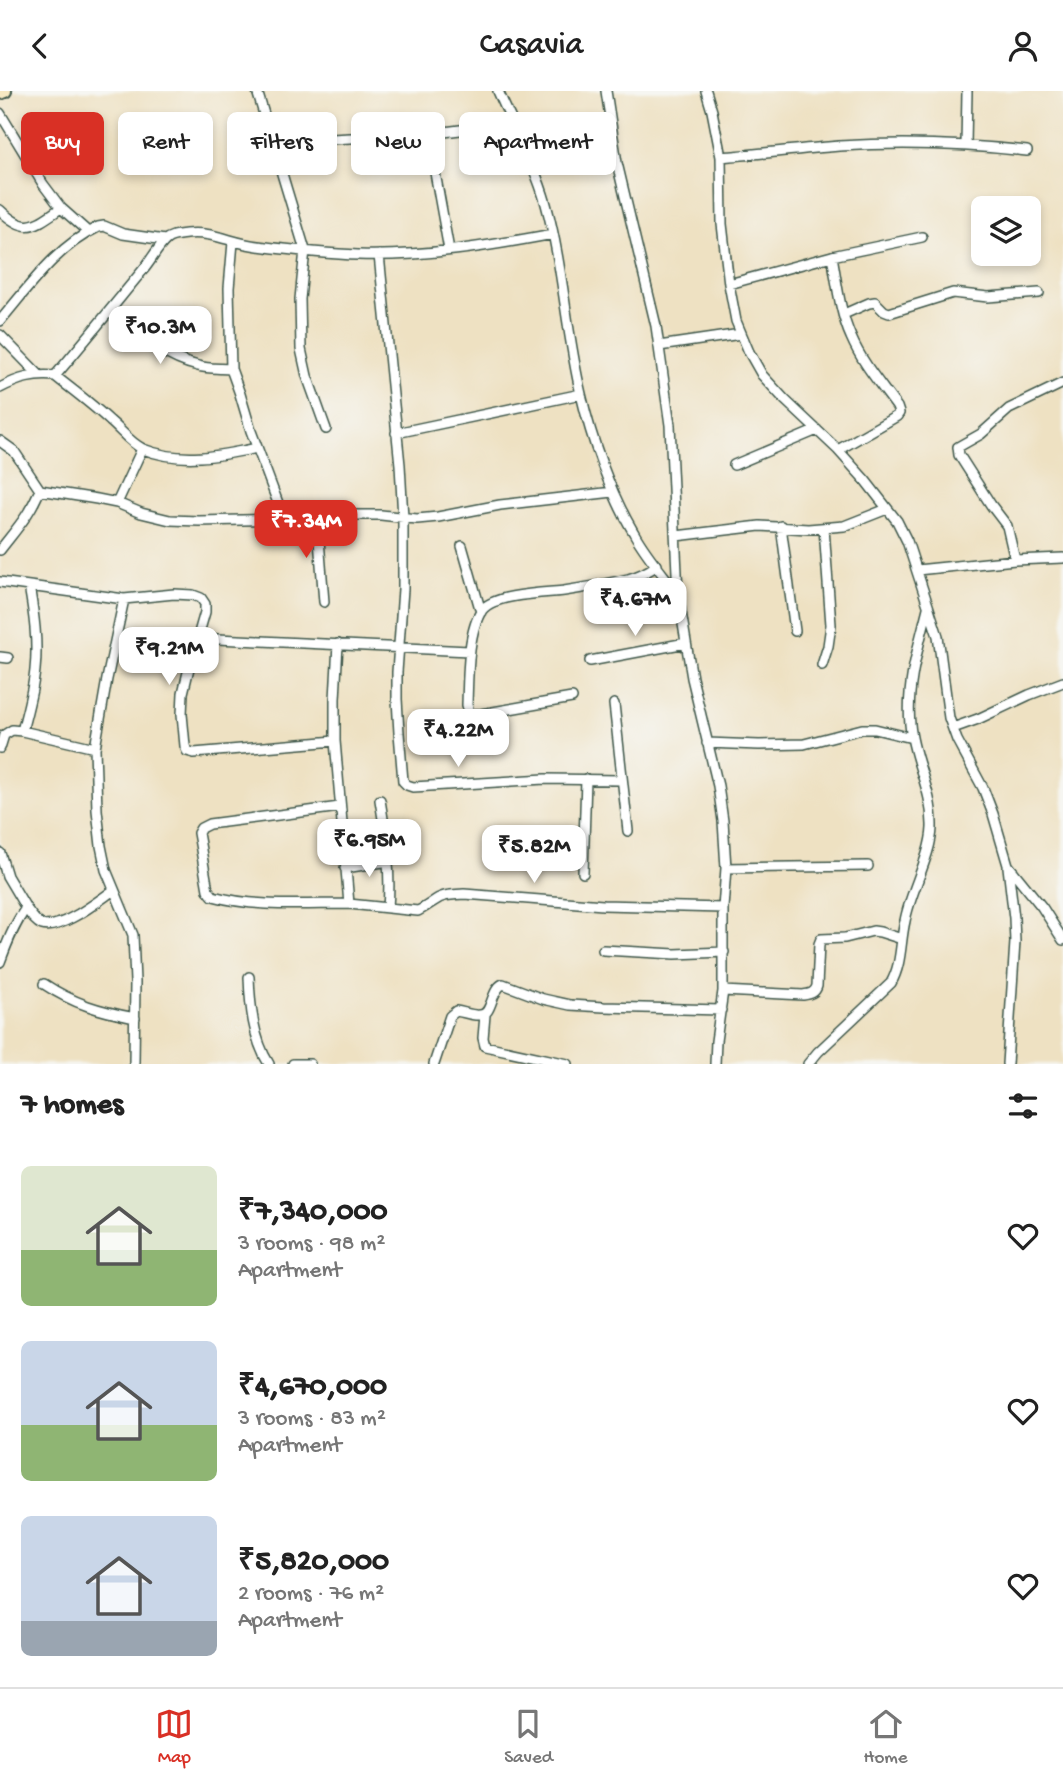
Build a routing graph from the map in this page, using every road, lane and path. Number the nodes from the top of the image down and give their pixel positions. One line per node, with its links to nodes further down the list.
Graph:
1 (5, 91): 7 (main road)
2 (257, 91): 8 (street)
3 (498, 91): 9 (street)
4 (606, 91): 35 (street)
5 (706, 91): 13 (street)
6 (967, 91): 11 (street)
7 (0, 93)
8 (264, 112)
9 (507, 112)
10 (0, 113): 17 (street)
11 (966, 146): 12 (street); 13 (street)
12 (1027, 151)
13 (721, 157): 28 (street)
14 (283, 175): 24 (street)
15 (435, 175): 25 (street)
16 (535, 175): 20 (street)
17 (61, 208): 18 (street); 19 (street)
18 (0, 210)
19 (88, 232): 22 (street); 32 (street)
20 (553, 235): 25 (street); 41 (street)
21 (922, 237): 27 (street)
22 (165, 240): 23 (street); 30 (street)
23 (233, 242): 24 (street); 36 (street)
24 (305, 250): 26 (street); 42 (street)
25 (449, 250): 26 (street)
26 (379, 255): 44 (street)
27 (832, 256): 28 (street); 31 (street)
28 (729, 284): 33 (street)
29 (1040, 293): 31 (street)
30 (109, 312): 36 (street); 38 (street)
31 (844, 314): 48 (street)
32 (0, 321)
33 (741, 334): 35 (street); 43 (street)
34 (0, 335): 37 (street)
35 (659, 346): 59 (street)
36 (231, 369): 46 (street)
37 (38, 375): 38 (street); 40 (street)
38 (55, 376): 47 (street)
39 (1063, 383): 63 (street)
40 (0, 389)
41 (581, 394): 44 (street); 51 (street)
42 (326, 429)
43 (817, 430): 48 (street); 49 (street)
44 (396, 433): 55 (street)
45 (0, 441): 50 (street)
46 (257, 448): 47 (street); 56 (street)
47 (142, 449): 52 (street)
48 (838, 450): 53 (street)
49 (734, 465)
50 (40, 490): 52 (street); 60 (street)
51 (614, 492): 55 (street); 64 (street)
52 (117, 503): 56 (street)
53 (887, 509): 58 (street); 65 (street)
54 (317, 515): 55 (street); 56 (street); 70 (street)
55 (403, 518): 77 (street)
56 (284, 519)
57 (780, 526): 58 (street); 59 (street); 73 (street)
58 (824, 528): 80 (street)
59 (676, 536): 68 (street)
60 (2, 542)
61 (462, 546): 72 (street)
62 (1063, 558): 63 (street)
63 (1015, 560): 65 (street)
64 (657, 565): 68 (street); 72 (street)
65 (917, 571): 71 (street)
66 (0, 582): 67 (street)
67 (29, 586): 69 (street); 85 (street)
68 (678, 594): 75 (street)
69 (124, 599): 74 (street); 91 (street)
70 (324, 602)
71 (928, 606): 84 (street); 87 (street)
72 (481, 613): 78 (street)
73 (795, 631)
74 (197, 638): 76 (street); 88 (street)
75 (686, 643): 79 (street); 89 (street)
76 (338, 644): 77 (street); 88 (street)
77 (399, 647): 78 (street); 92 (street)
78 (469, 651): 82 (street)
79 (590, 661)
80 (822, 665)
81 (1063, 682): 84 (street)
82 (572, 698)
83 (614, 704): 93 (street)
84 (953, 728): 99 (street)
85 (22, 731): 86 (street); 91 (street)
86 (2, 733): 90 (street)
87 (912, 738): 89 (street); 110 (street)
88 (335, 741): 95 (street)
89 (707, 743): 102 (street)
90 (0, 748)
91 (95, 748): 105 (street)
92 (586, 779): 93 (street); 103 (street)
93 (621, 780): 96 (street)
94 (380, 800): 98 (street)
95 (340, 807): 101 (street); 106 (street)
96 (628, 831)
97 (0, 853): 104 (street)
98 (389, 861): 101 (street); 108 (street)
99 (1007, 865): 111 (street); 129 (street)
100 (868, 866): 102 (street)
101 (345, 868): 106 (street)
102 (726, 868): 109 (street)
103 (583, 873)
104 (4, 876): 107 (street)
105 (114, 890): 107 (street); 120 (street)
106 (349, 904): 108 (street)
107 (26, 908): 114 (street)
108 (388, 908): 109 (street)
109 (723, 908): 113 (street)
110 (902, 939): 117 (street); 128 (street)
111 (1063, 940)
112 (603, 950): 113 (street)
113 (724, 952): 117 (street)
114 (0, 962)
115 (249, 977): 122 (street)
116 (44, 984): 120 (street)
117 (723, 991): 118 (street)
118 (721, 1010): 119 (street); 127 (street)
119 (485, 1015): 125 (street); 126 (street)
120 (135, 1018): 121 (street)
121 (134, 1064)
122 (269, 1064)
123 (293, 1064): 124 (street)
124 (310, 1064)
125 (434, 1064)
126 (568, 1064)
127 (715, 1064)
128 (808, 1064)
129 (1007, 1064)

